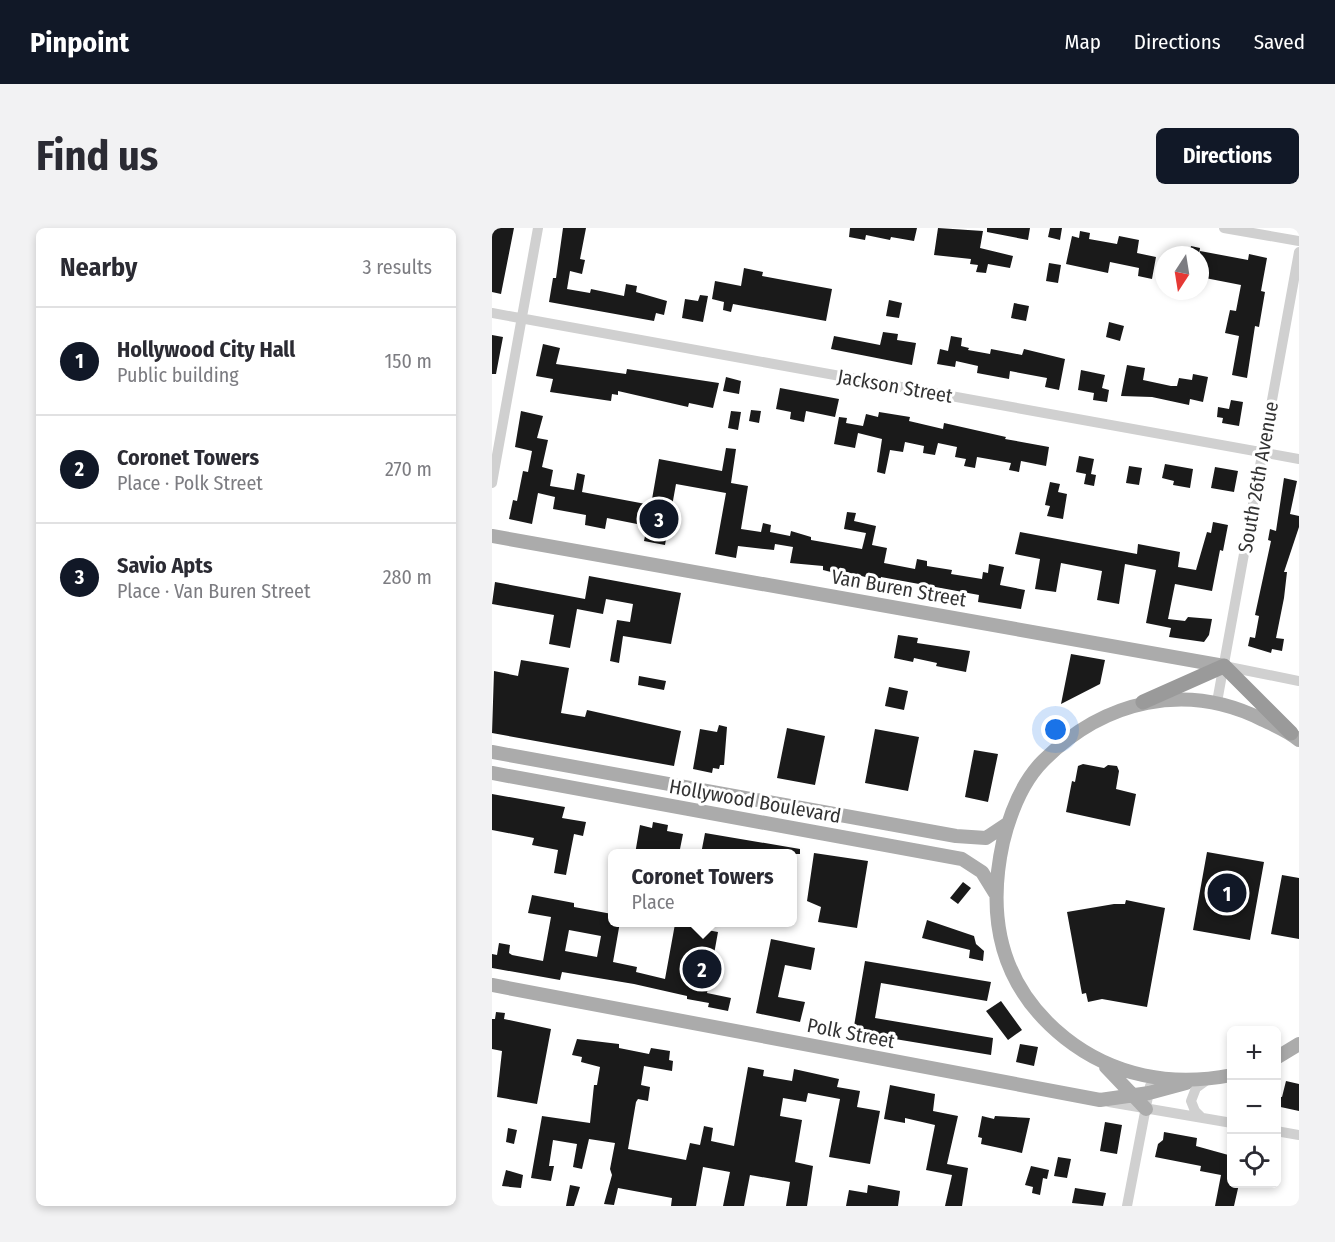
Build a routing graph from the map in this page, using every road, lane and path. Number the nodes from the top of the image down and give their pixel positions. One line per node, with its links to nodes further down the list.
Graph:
1 (538, 228): 6 (street)
2 (1224, 228): 3 (street)
3 (1299, 242)
4 (1299, 252): 7 (street, South 26th Avenue)
5 (492, 313): 6 (street, Jackson Street)
6 (522, 319): 7 (street, Jackson Street); 9 (street)
7 (1262, 452): 8 (street, Jackson Street); 11 (street, South 26th Avenue)
8 (1299, 459)
9 (492, 483)
10 (492, 536): 11 (main road, Van Buren Street)
11 (1224, 666): 12 (street, Van Buren Street); 13 (highway); 14 (street, South 26th Avenue); 15 (highway)
12 (1299, 681)
13 (1143, 702): 14 (main road); 18 (main road)
14 (1217, 702): 15 (main road)
15 (1295, 737)
16 (492, 752): 18 (main road, Hollywood Boulevard)
17 (492, 773): 19 (main road, Hollywood Boulevard)
18 (1007, 824): 19 (main road)
19 (995, 893): 23 (main road)
20 (492, 985): 28 (main road, Polk Street)
21 (1299, 1044): 22 (main road)
22 (1281, 1055)
23 (1101, 1062): 25 (main road); 27 (main road)
24 (1227, 1076): 26 (main road)
25 (1152, 1077): 26 (main road); 27 (street)
26 (1200, 1080): 27 (main road); 30 (street)
27 (1142, 1094): 28 (main road); 29 (main road)
28 (1100, 1100): 29 (street, Polk Street)
29 (1146, 1108): 30 (street, Polk Street); 34 (street)
30 (1202, 1118): 31 (street, Polk Street)
31 (1227, 1122)
32 (1281, 1132): 33 (street)
33 (1299, 1136)
34 (1127, 1206)

